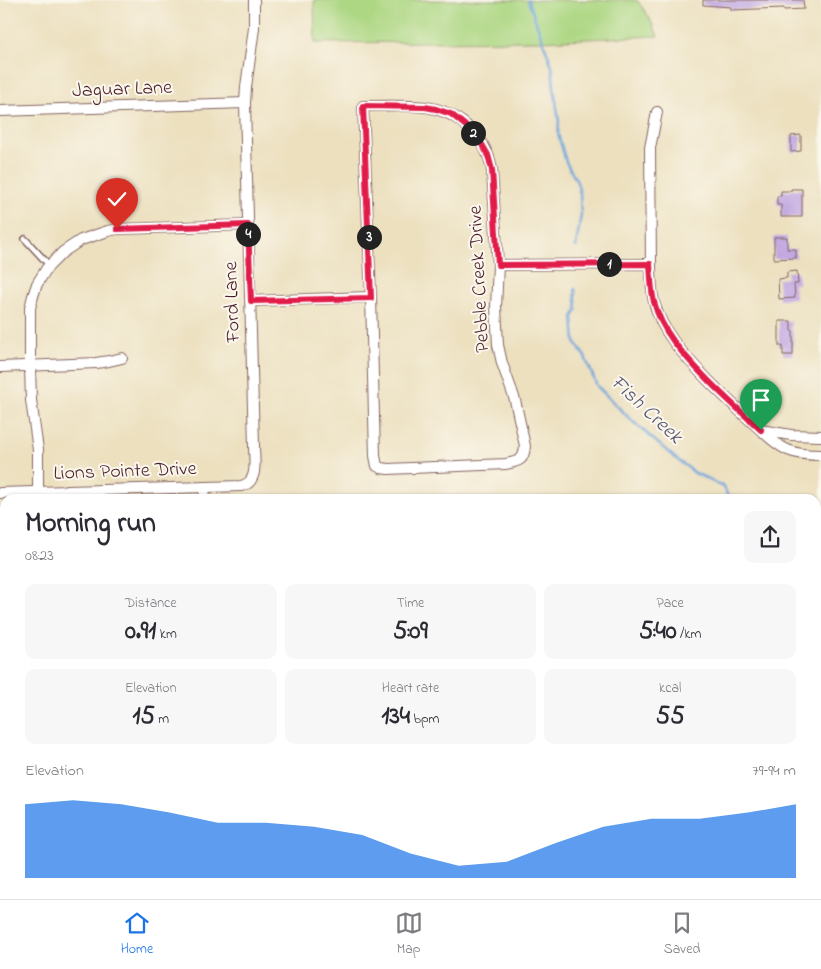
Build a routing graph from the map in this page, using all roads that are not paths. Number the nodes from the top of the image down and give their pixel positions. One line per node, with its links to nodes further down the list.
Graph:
1 (254, 0): 2 (street, Ford Lane)
2 (245, 103): 3 (street, Jaguar Lane); 5 (street, Ford Lane)
3 (0, 111)
4 (657, 112): 7 (street)
5 (248, 225): 8 (street); 11 (street, Ford Lane)
6 (25, 239): 8 (lane)
7 (650, 264): 9 (street); 15 (street)
8 (50, 265): 14 (street)
9 (498, 265): 10 (street, Pebble Creek Drive); 10 (street, Pebble Creek Drive)
10 (371, 298): 11 (street)
11 (251, 301): 18 (street, Ford Lane)
12 (122, 358): 14 (street)
13 (0, 367): 14 (street)
14 (30, 367): 20 (street)
15 (761, 430): 16 (street); 17 (street)
16 (821, 436)
17 (821, 455)
18 (250, 482): 19 (street, Lions Pointe Drive)
19 (204, 487): 20 (street, Lions Pointe Drive); 22 (street)
20 (38, 492): 21 (street, Lions Pointe Drive)
21 (0, 493)
22 (205, 494)

